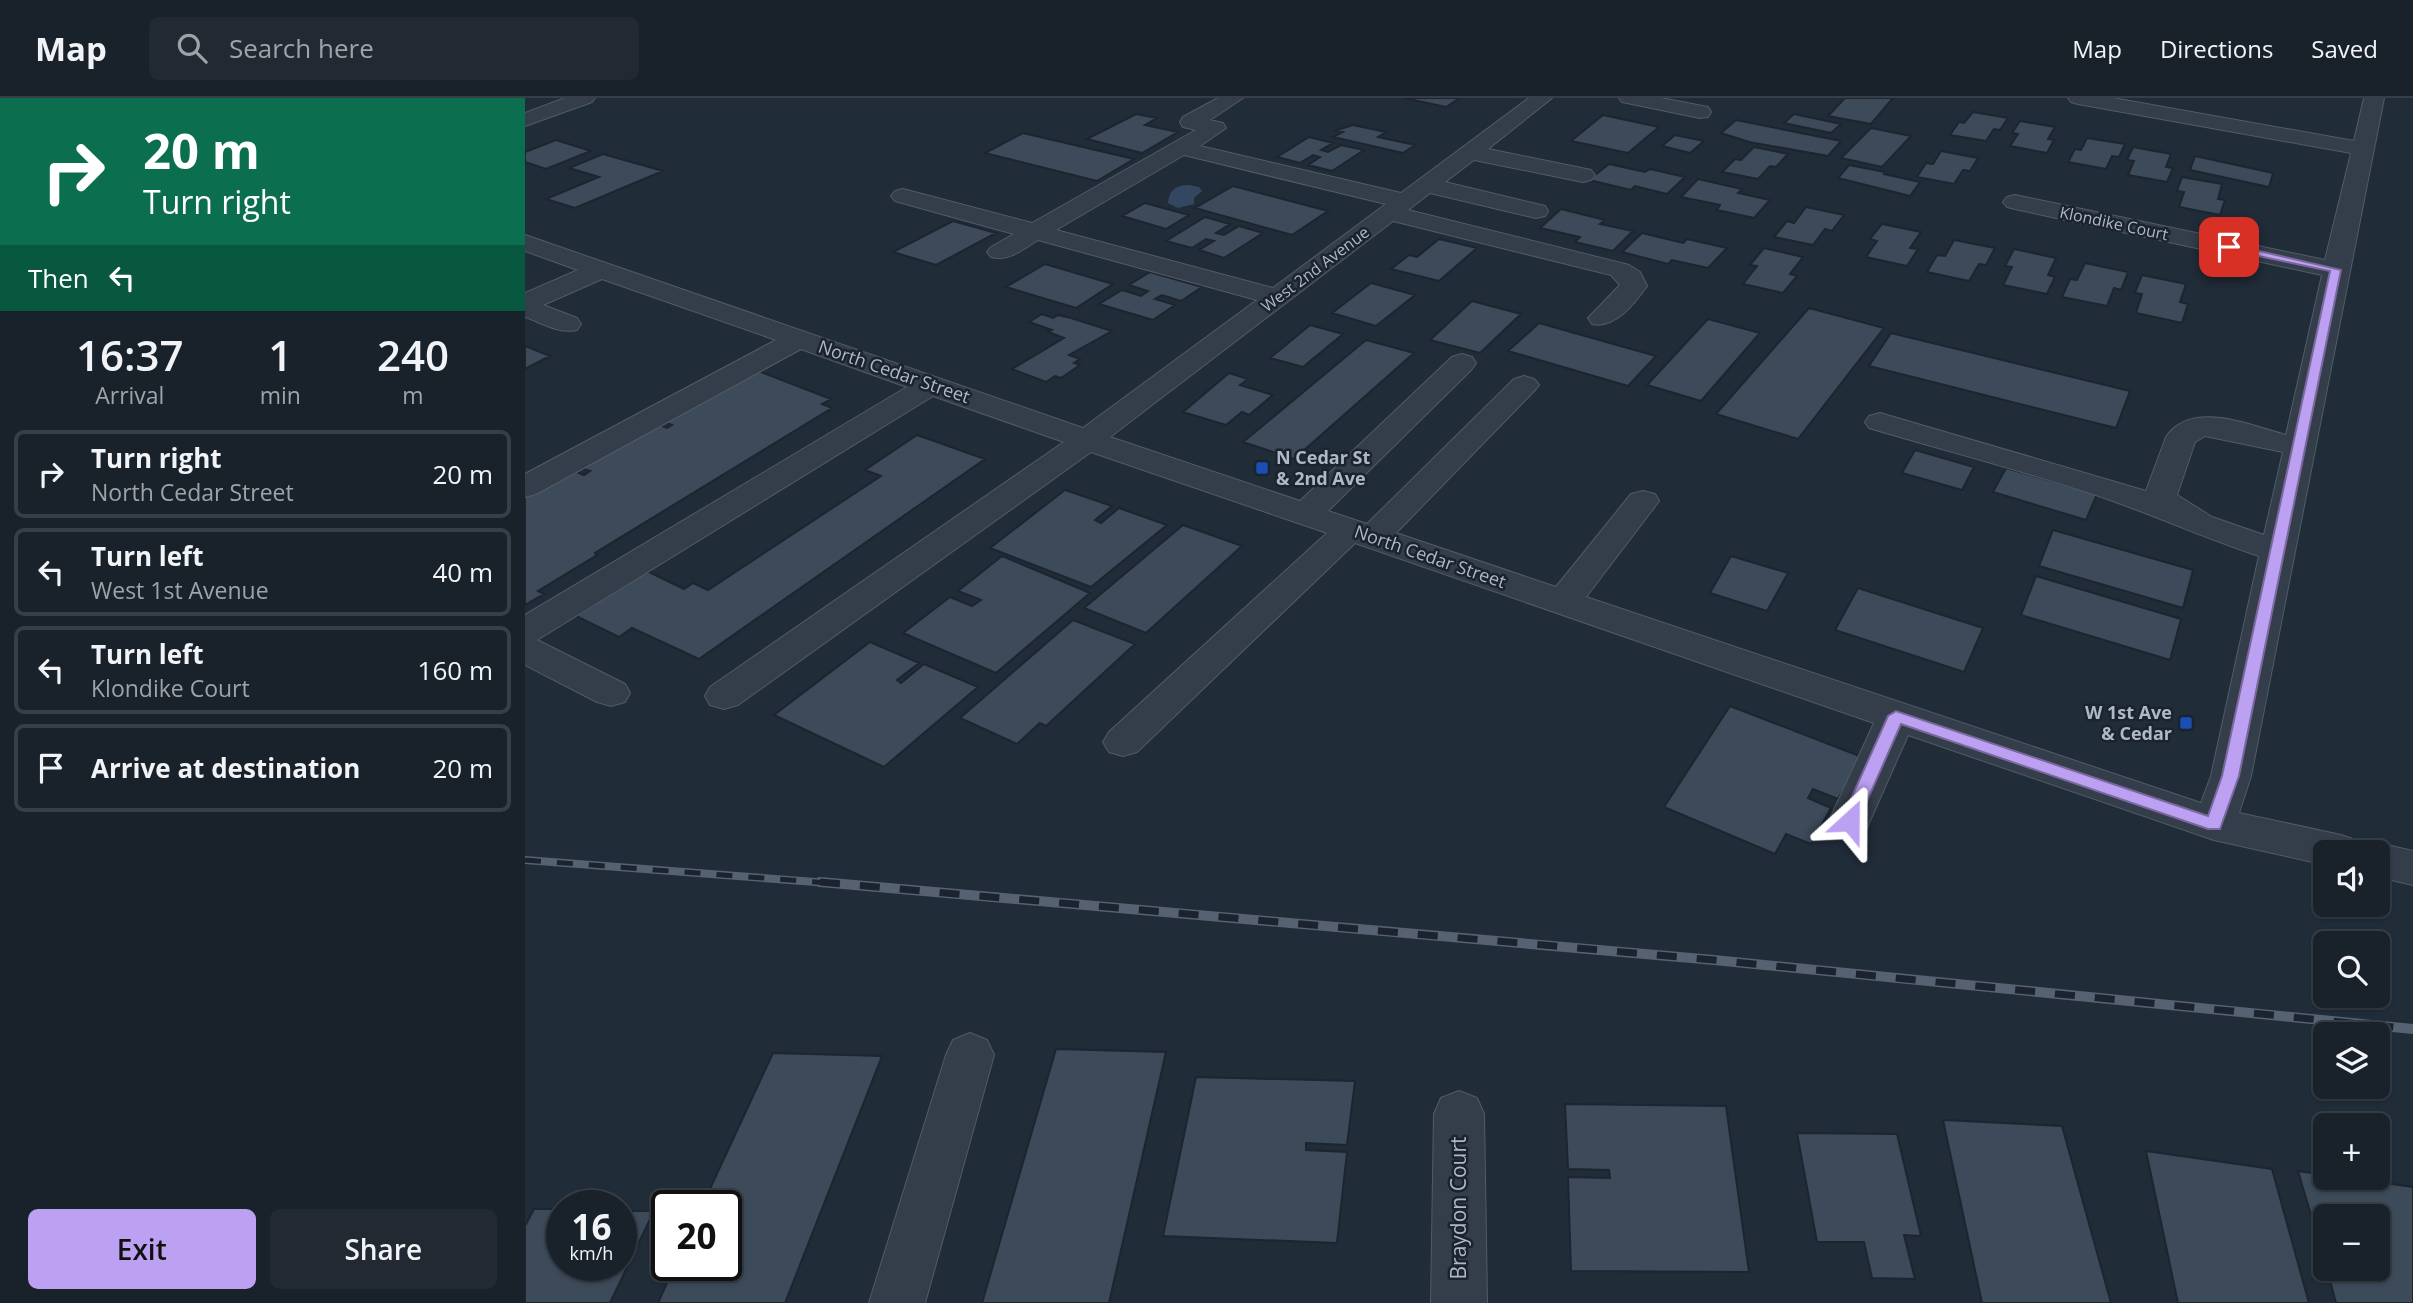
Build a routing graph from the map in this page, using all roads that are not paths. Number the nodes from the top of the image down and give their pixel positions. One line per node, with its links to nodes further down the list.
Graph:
1 (544, 98): 7 (street)
2 (1233, 98): 10 (street)
3 (1542, 98): 12 (street, West 2nd Avenue)
4 (1629, 98): 8 (street)
5 (2078, 98): 11 (street)
6 (2374, 98): 11 (street)
7 (576, 101): 9 (street)
8 (1700, 112)
9 (525, 120)
10 (1181, 148): 17 (street); 19 (street)
11 (2363, 149): 23 (street)
12 (1470, 152): 13 (street); 14 (street, West 2nd Avenue)
13 (1583, 175)
14 (1426, 185): 17 (street, West 2nd Avenue); 18 (street)
15 (903, 196): 19 (street)
16 (2015, 202): 23 (street, Klondike Court)
17 (1397, 207): 24 (street, West 2nd Avenue); 26 (street)
18 (1536, 211)
19 (1035, 232): 21 (street); 24 (street)
20 (525, 243): 22 (street, North Cedar Street)
21 (1000, 252)
22 (600, 270): 25 (street); 28 (street, North Cedar Street)
23 (2336, 270): 34 (street)
24 (1277, 297): 33 (street, West 2nd Avenue)
25 (525, 305): 27 (street)
26 (1602, 318)
27 (567, 324)
28 (799, 339): 30 (street, North Cedar Street); 35 (street)
29 (1462, 363): 38 (street)
30 (930, 385): 33 (street, North Cedar Street); 42 (street)
31 (1524, 386): 39 (street)
32 (1880, 422): 37 (street)
33 (1087, 440): 38 (street, North Cedar Street); 45 (street, West 2nd Avenue)
34 (2299, 447): 37 (street); 40 (street)
35 (525, 486)
36 (1643, 502): 41 (street)
37 (2174, 511): 40 (street)
38 (1306, 514): 39 (street, North Cedar Street)
39 (1361, 533): 41 (street, North Cedar Street); 47 (street)
40 (2278, 551): 49 (street)
41 (1563, 602): 46 (street, North Cedar Street)
42 (525, 631)
43 (525, 649): 44 (street)
44 (611, 693)
45 (724, 696)
46 (1896, 716): 48 (street); 49 (street, North Cedar Street)
47 (1123, 742)
48 (1850, 821)
49 (2214, 824): 50 (street, North Cedar Street)
50 (2313, 846)
51 (2390, 863): 52 (street)
52 (2413, 868)
53 (970, 1055): 55 (street)
54 (1459, 1114): 56 (street, Braydon Court)
55 (898, 1303)
56 (1459, 1303)

